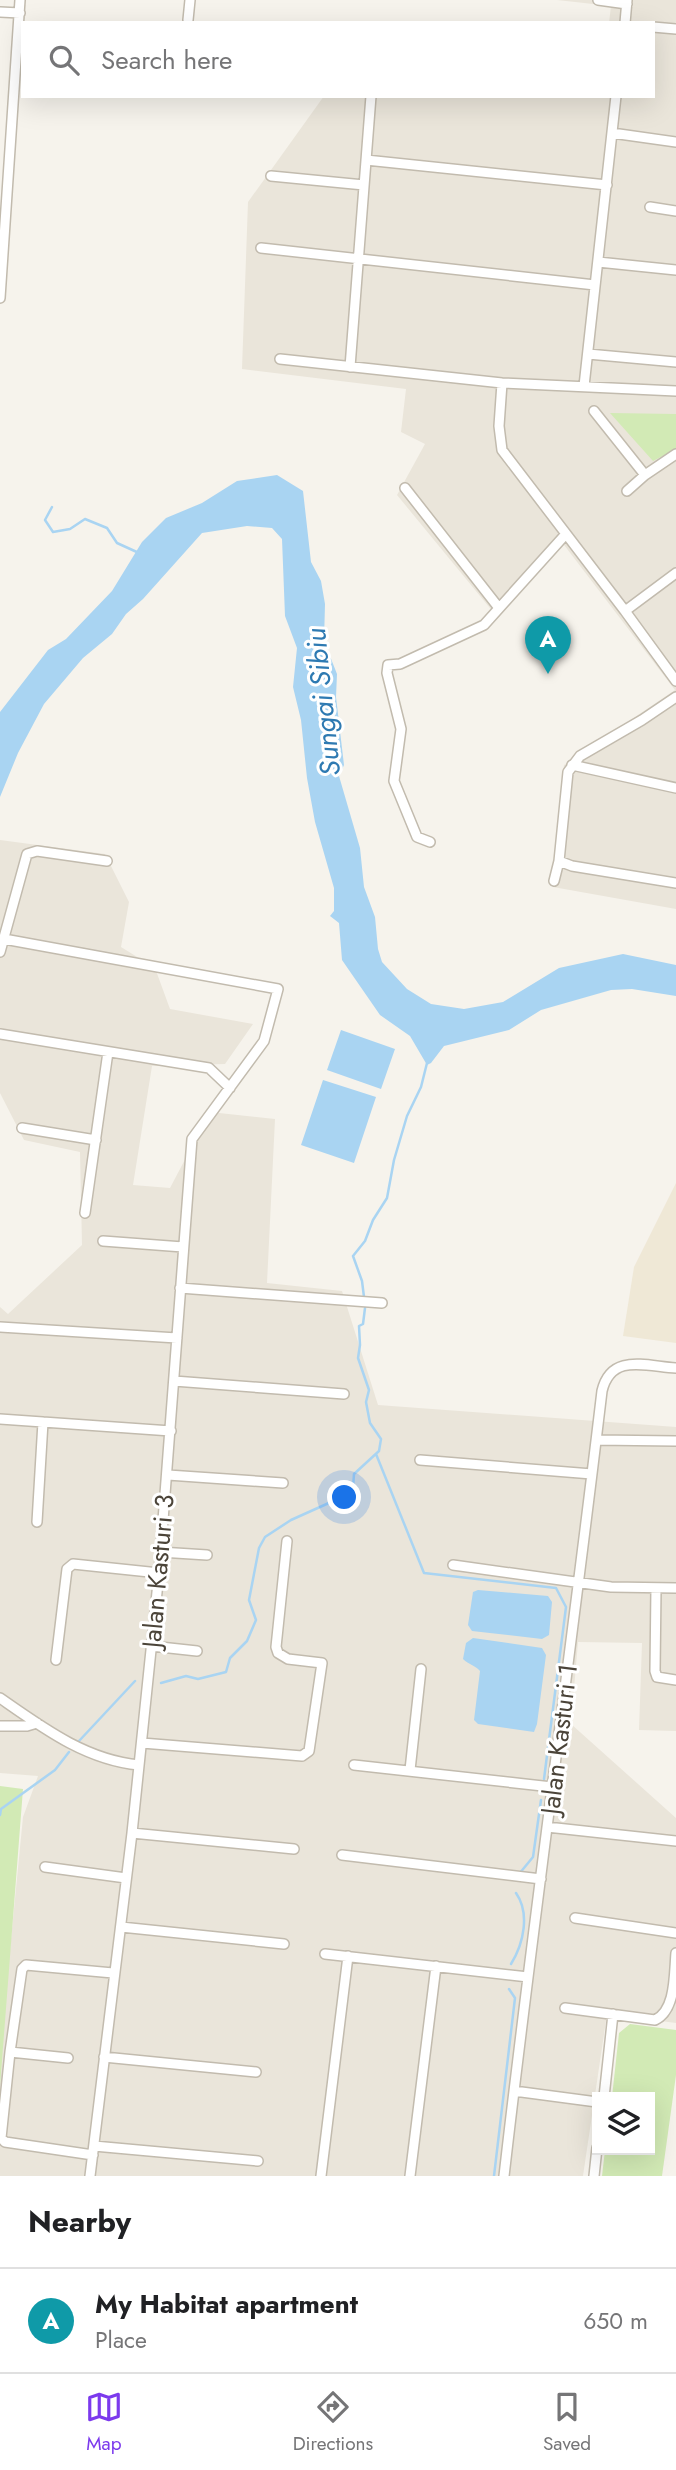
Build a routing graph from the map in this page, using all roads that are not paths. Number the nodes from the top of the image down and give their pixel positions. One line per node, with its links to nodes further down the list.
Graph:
1 (20, 0): 6 (street)
2 (190, 0): 7 (street)
3 (598, 0): 4 (street)
4 (627, 2): 8 (street)
5 (0, 12): 6 (street)
6 (20, 13): 14 (street)
7 (188, 20)
8 (625, 21)
9 (655, 27): 10 (street)
10 (676, 29)
11 (371, 98): 17 (street)
12 (616, 98): 15 (street)
13 (0, 104): 14 (street)
14 (12, 106): 21 (street)
15 (612, 134): 16 (street); 20 (street)
16 (676, 142)
17 (366, 160): 19 (street); 20 (street)
18 (271, 176): 19 (street)
19 (364, 185): 25 (street)
20 (607, 185): 26 (street)
21 (3, 196): 28 (street)
22 (650, 207): 23 (street)
23 (676, 211)
24 (261, 248): 25 (street)
25 (359, 258): 29 (street); 34 (street)
26 (598, 262): 27 (street); 29 (street)
27 (676, 270)
28 (1, 285): 30 (street)
29 (596, 285): 31 (street)
30 (0, 298)
31 (588, 354): 33 (street); 36 (street)
32 (280, 359): 34 (street)
33 (676, 362)
34 (350, 366): 35 (street)
35 (502, 383): 36 (street); 43 (street)
36 (584, 386): 37 (street)
37 (676, 391)
38 (594, 411): 40 (street)
39 (676, 454): 40 (street)
40 (645, 475): 42 (street)
41 (405, 488): 45 (street)
42 (627, 491)
43 (565, 535): 45 (street); 46 (street)
44 (676, 573): 46 (street)
45 (499, 608): 51 (street)
46 (625, 611): 47 (street)
47 (676, 681)
48 (676, 696): 49 (street)
49 (572, 765): 50 (street); 53 (street)
50 (676, 788)
51 (430, 842)
52 (107, 861): 56 (street)
53 (559, 862): 54 (street); 55 (street)
54 (554, 881)
55 (676, 883)
56 (4, 939): 57 (street); 60 (street, Jalan Kasturi 3)
57 (0, 952)
58 (0, 1034): 59 (street)
59 (108, 1052): 60 (street); 62 (street)
60 (230, 1088): 65 (street, Jalan Kasturi 3)
61 (22, 1128): 62 (street)
62 (96, 1140): 63 (street)
63 (85, 1213)
64 (103, 1241): 65 (street)
65 (183, 1247): 66 (street, Jalan Kasturi 3)
66 (180, 1288): 67 (street); 69 (street, Jalan Kasturi 3)
67 (382, 1303)
68 (0, 1327): 69 (street)
69 (177, 1338): 71 (street, Jalan Kasturi 3)
70 (676, 1368): 76 (street, Jalan Kasturi 1)
71 (174, 1381): 72 (street); 75 (street, Jalan Kasturi 3)
72 (344, 1394)
73 (0, 1419): 74 (street)
74 (43, 1422): 75 (street); 82 (street)
75 (171, 1431): 80 (street, Jalan Kasturi 3)
76 (596, 1440): 77 (street); 79 (street, Jalan Kasturi 1)
77 (676, 1441)
78 (420, 1460): 79 (street)
79 (592, 1474): 88 (street, Jalan Kasturi 1)
80 (167, 1475): 81 (street); 84 (street, Jalan Kasturi 3)
81 (283, 1483)
82 (37, 1522)
83 (287, 1541): 99 (street)
84 (160, 1552): 85 (street); 87 (street, Jalan Kasturi 3)
85 (207, 1555)
86 (453, 1565): 88 (street)
87 (159, 1573): 91 (street, Jalan Kasturi 3); 93 (street)
88 (579, 1582): 89 (street); 103 (street, Jalan Kasturi 1)
89 (656, 1588): 90 (street); 95 (street)
90 (676, 1588)
91 (151, 1646): 92 (street); 99 (street, Jalan Kasturi 3)
92 (197, 1651)
93 (56, 1660)
94 (421, 1670): 102 (street)
95 (676, 1680)
96 (0, 1698): 97 (street)
97 (37, 1723): 98 (street); 101 (street)
98 (0, 1726)
99 (142, 1742): 101 (street, Jalan Kasturi 3)
100 (354, 1765): 102 (street)
101 (139, 1766): 105 (street, Jalan Kasturi 3)
102 (410, 1770): 103 (street)
103 (552, 1787): 104 (street, Jalan Kasturi 1)
104 (548, 1827): 106 (street); 111 (street, Jalan Kasturi 1)
105 (132, 1833): 107 (street); 110 (street, Jalan Kasturi 3)
106 (676, 1841)
107 (294, 1849)
108 (342, 1855): 111 (street)
109 (45, 1867): 110 (street)
110 (127, 1878): 113 (street, Jalan Kasturi 3)
111 (541, 1879): 121 (street, Jalan Kasturi 1)
112 (575, 1918): 114 (street)
113 (121, 1927): 115 (street); 120 (street, Jalan Kasturi 3)
114 (676, 1933)
115 (284, 1944)
116 (676, 1953): 123 (street)
117 (325, 1954): 118 (street)
118 (348, 1956): 119 (street); 135 (street)
119 (436, 1966): 121 (street); 136 (street)
120 (113, 1972): 124 (street); 125 (street, Jalan Kasturi 3)
121 (528, 1977): 128 (street, Jalan Kasturi 1)
122 (565, 2008): 123 (street)
123 (613, 2014): 129 (street)
124 (10, 2052): 126 (street); 131 (street)
125 (104, 2057): 127 (street); 131 (street, Jalan Kasturi 3)
126 (68, 2058)
127 (256, 2072)
128 (514, 2091): 130 (street); 137 (street, Jalan Kasturi 1)
129 (605, 2092)
130 (592, 2101)
131 (93, 2150): 133 (street); 134 (street, Jalan Kasturi 3)
132 (596, 2155): 138 (street)
133 (258, 2161)
134 (90, 2176)
135 (321, 2176)
136 (410, 2176)
137 (505, 2176)
138 (594, 2176)

